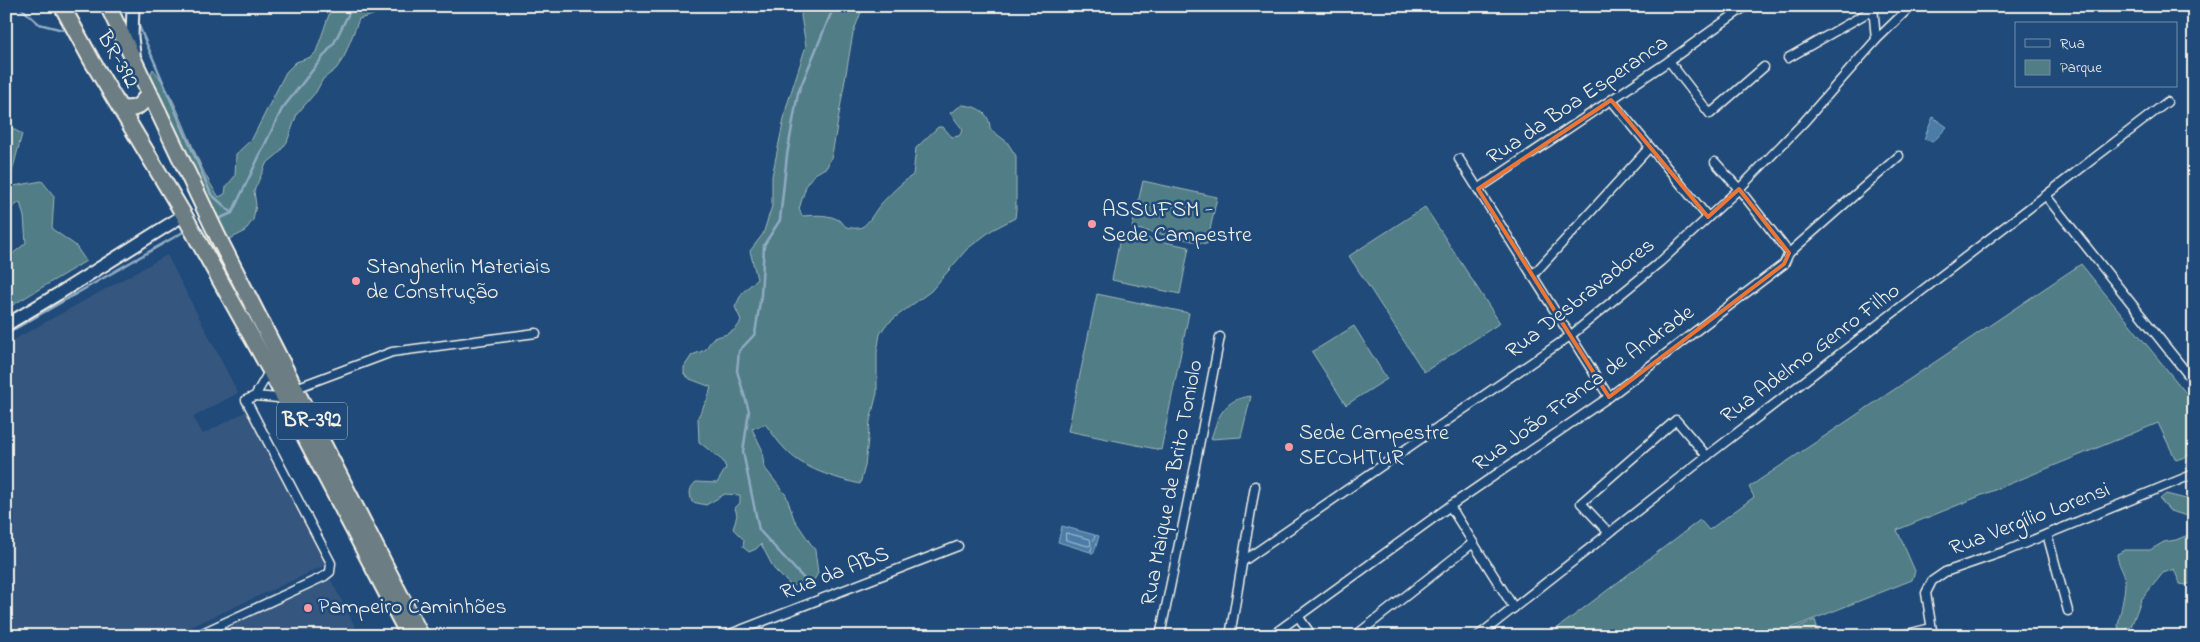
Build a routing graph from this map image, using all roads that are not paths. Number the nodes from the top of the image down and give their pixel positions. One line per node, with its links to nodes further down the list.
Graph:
1 (108, 6): 9 (highway, BR-392)
2 (133, 6): 9 (street)
3 (1746, 6): 10 (street, Rua da Boa Esperanca)
4 (1911, 6): 7 (street, Rua Desbravadores)
5 (63, 7): 15 (highway, BR-392)
6 (1873, 8): 7 (street); 8 (street)
7 (1876, 40): 21 (street, Rua Desbravadores)
8 (1788, 58)
9 (135, 60): 12 (highway, BR-392)
10 (1669, 62): 11 (street); 13 (street, Rua da Boa Esperanca)
11 (1764, 67)
12 (149, 92): 15 (highway); 33 (highway, BR-392)
13 (1611, 100): 16 (street); 20 (street, Rua da Boa Esperanca)
14 (2167, 102): 22 (street, Rua Adelmo Genro Filho)
15 (120, 108): 23 (highway, BR-392)
16 (1649, 148): 24 (street); 26 (street)
17 (1899, 156): 25 (street, Rua João Franca de Andrade)
18 (1459, 159): 20 (street)
19 (1715, 162): 21 (street)
20 (1478, 189): 26 (street)
21 (1739, 189): 24 (street, Rua Desbravadores); 25 (street)
22 (2046, 196): 32 (street); 37 (street, Rua Adelmo Genro Filho)
23 (184, 215): 27 (street); 31 (highway, BR-392)
24 (1708, 217): 29 (street, Rua Desbravadores)
25 (1789, 253): 35 (street, Rua João Franca de Andrade)
26 (1532, 276): 29 (street)
27 (6, 324)
28 (536, 333): 33 (street)
29 (1570, 336): 35 (street); 45 (street, Rua Desbravadores)
30 (1220, 337): 54 (street, Rua Maique de Brito Toniolo)
31 (270, 370): 34 (street); 36 (highway, BR-392)
32 (2194, 382)
33 (296, 388): 52 (highway, BR-392)
34 (255, 396): 36 (street); 50 (street)
35 (1609, 397): 40 (street, Rua João Franca de Andrade)
36 (288, 404): 51 (highway, BR-392)
37 (1707, 456): 41 (street, Rua Adelmo Genro Filho); 41 (street)
38 (2194, 474): 42 (street, Rua Vergílio Lorensi)
39 (1255, 486): 45 (street)
40 (1450, 506): 43 (street); 48 (street, Rua João Franca de Andrade)
41 (1609, 533): 46 (street, Rua Adelmo Genro Filho)
42 (2047, 534): 47 (street); 49 (street, Rua Vergílio Lorensi)
43 (1473, 543): 46 (street); 58 (street)
44 (958, 546): 53 (street, Rua da ABS)
45 (1242, 562): 55 (street)
46 (1514, 608): 59 (street, Rua Adelmo Genro Filho)
47 (2068, 612)
48 (1298, 616): 56 (street, Rua João Franca de Andrade); 57 (street)
49 (1932, 632): 60 (street)
50 (196, 636)
51 (408, 636)
52 (421, 636)
53 (725, 636)
54 (1160, 636)
55 (1230, 636)
56 (1271, 636)
57 (1312, 636)
58 (1355, 636)
59 (1478, 636)
60 (1899, 636)

